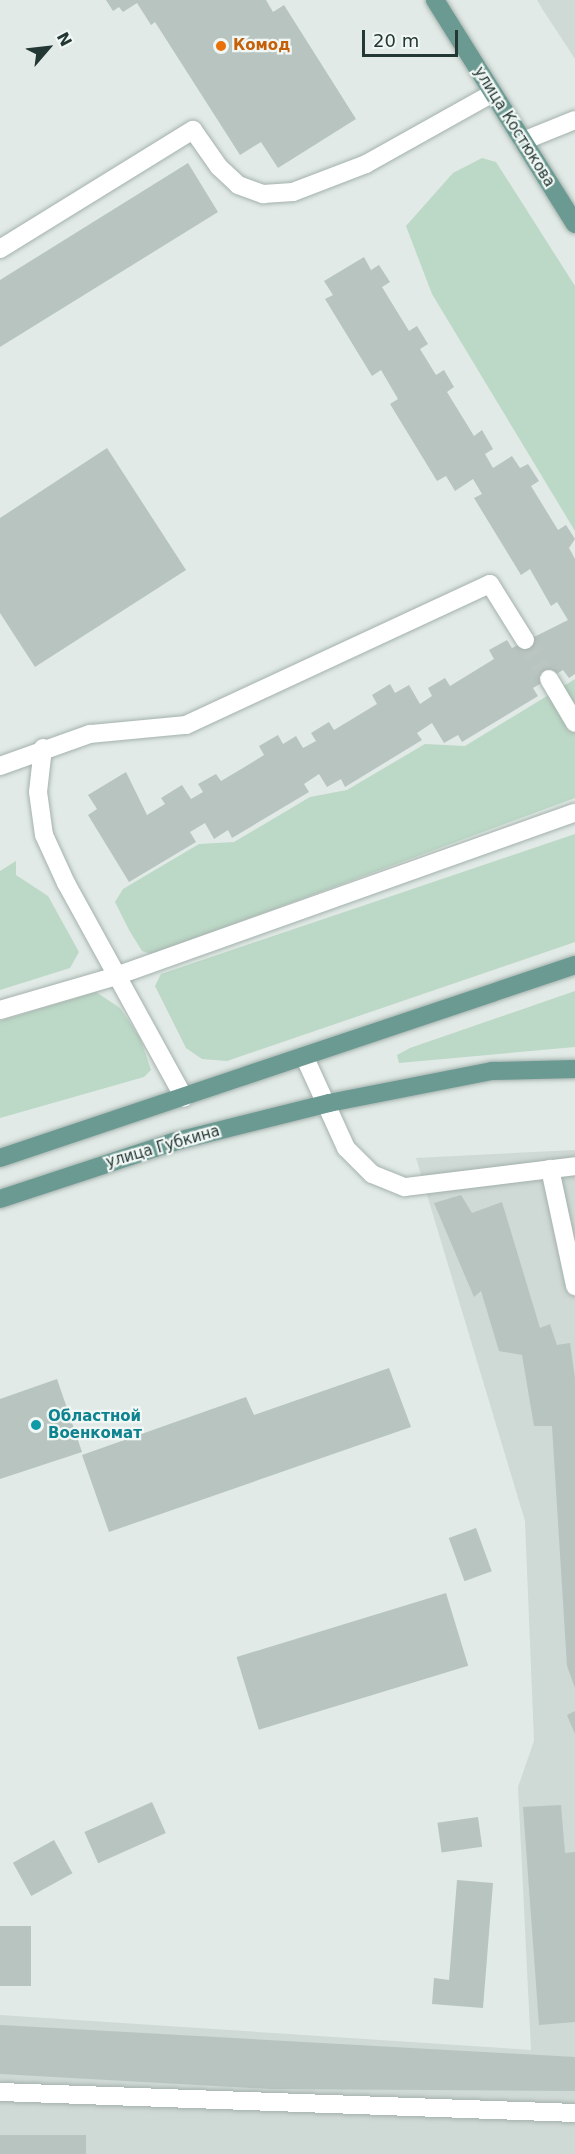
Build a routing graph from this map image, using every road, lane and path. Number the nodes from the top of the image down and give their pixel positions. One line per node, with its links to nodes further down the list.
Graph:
1 (435, 0): 2 (main road, улица Костюкова)
2 (493, 93): 4 (main road, улица Костюкова); 6 (street)
3 (575, 120): 4 (street)
4 (523, 141): 5 (main road, улица Костюкова)
5 (574, 220)
6 (0, 249)
7 (525, 640): 10 (street)
8 (549, 679): 9 (street)
9 (575, 723)
10 (43, 748): 11 (street); 14 (street)
11 (0, 766)
12 (575, 813): 14 (street)
13 (575, 965): 16 (main road)
14 (116, 976): 15 (street); 18 (street)
15 (0, 1010)
16 (304, 1058): 18 (main road); 19 (street)
17 (575, 1069): 19 (main road, улица Губкина)
18 (184, 1098): 20 (main road)
19 (329, 1103): 22 (street); 23 (main road, улица Губкина)
20 (0, 1158)
21 (575, 1166): 22 (street)
22 (550, 1169): 24 (street)
23 (0, 1199)
24 (575, 1286)
25 (0, 2092): 26 (street)
26 (575, 2113)

